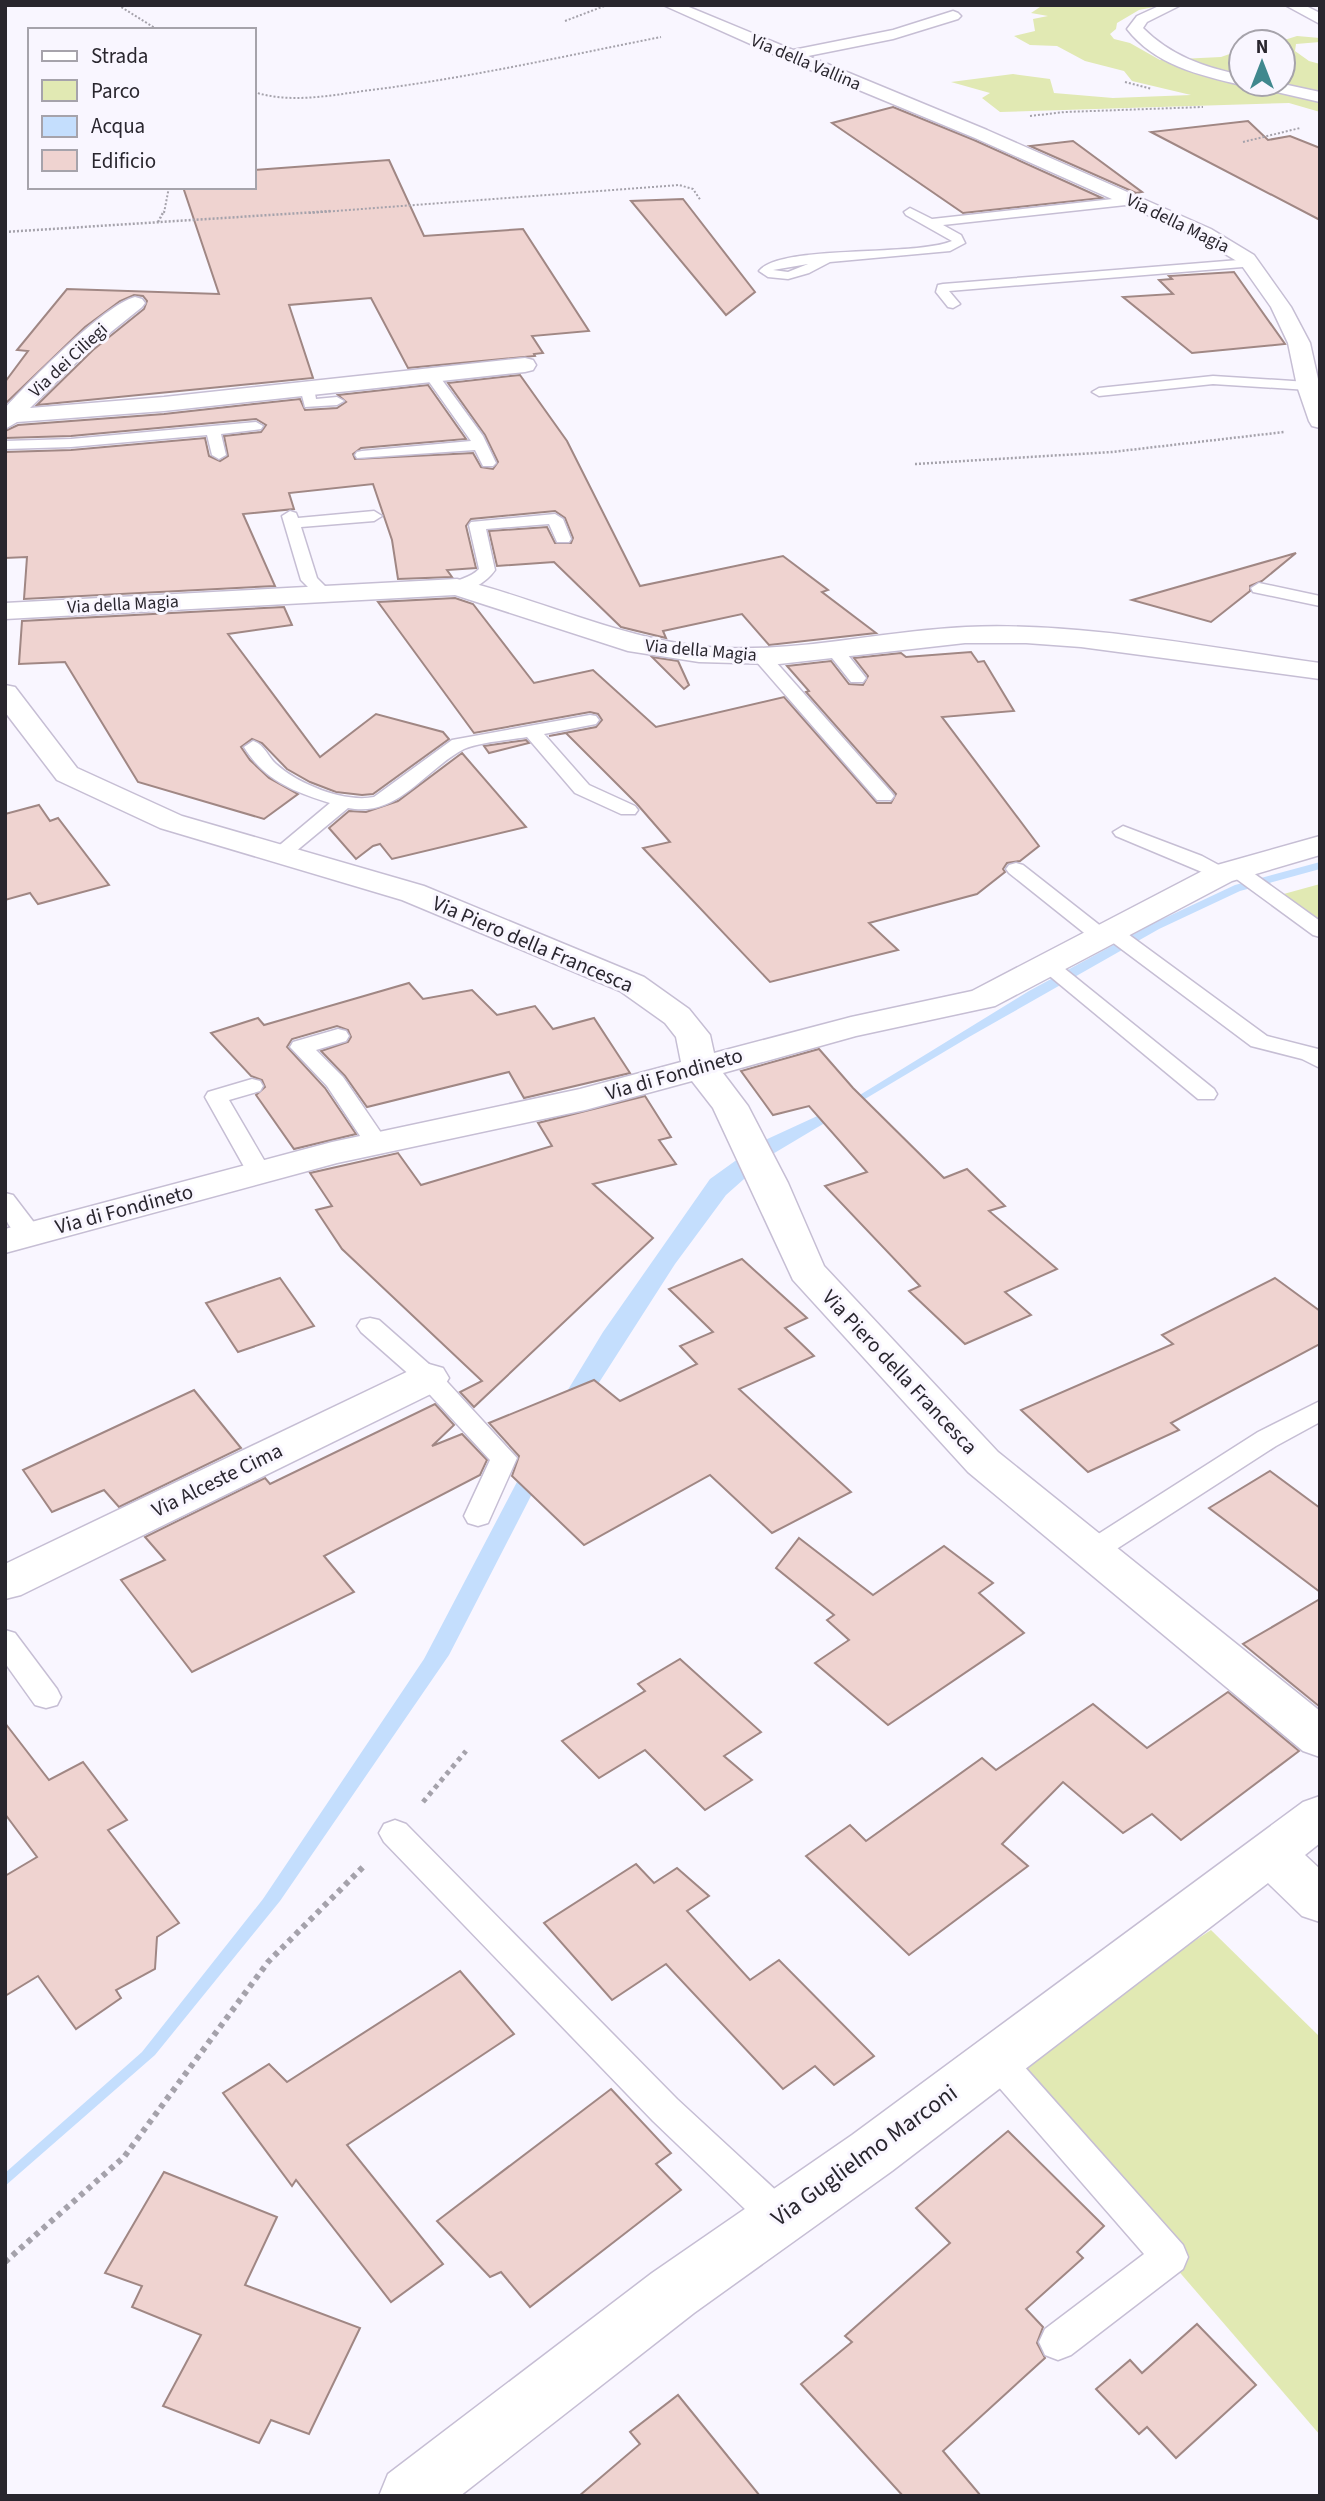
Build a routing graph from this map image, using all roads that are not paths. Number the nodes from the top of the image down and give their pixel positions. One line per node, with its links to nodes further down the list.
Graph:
1 (670, 5): 6 (street, Via della Vallina)
2 (1174, 5): 7 (street)
3 (1292, 5): 5 (street)
4 (953, 16): 6 (street)
5 (1320, 19)
6 (790, 56): 10 (street, Via della Vallina)
7 (1227, 76)
8 (1297, 91): 9 (street)
9 (1320, 96)
10 (942, 118): 11 (street, Via della Magia)
11 (1131, 201): 13 (lane); 15 (street, Via della Magia)
12 (910, 212): 13 (lane)
13 (931, 223): 14 (lane)
14 (826, 259)
15 (1251, 263): 17 (lane); 20 (street, Via della Magia)
16 (135, 303): 24 (street, Via dei Ciliegi)
17 (953, 304)
18 (526, 365): 19 (street)
19 (432, 376): 21 (street); 29 (lane)
20 (1308, 386): 22 (lane); 25 (street, Via della Magia)
21 (307, 388): 23 (lane); 24 (street)
22 (1099, 392)
23 (337, 401)
24 (8, 419)
25 (1320, 421)
26 (256, 426): 27 (lane)
27 (213, 429): 28 (lane); 30 (lane)
28 (5, 445)
29 (480, 445): 31 (lane); 32 (lane)
30 (219, 455)
31 (362, 455)
32 (488, 463)
33 (374, 516): 37 (lane)
34 (563, 539): 35 (lane)
35 (457, 587): 37 (street, Via della Magia); 41 (street, Via della Magia)
36 (1259, 588): 38 (lane)
37 (323, 592): 39 (street, Via della Magia)
38 (1320, 601)
39 (5, 611)
40 (834, 649): 41 (street, Via della Magia); 42 (street, Via della Magia); 43 (lane)
41 (761, 656): 48 (lane)
42 (1320, 671)
43 (857, 678)
44 (5, 693): 53 (street, Via Piero della Francesca)
45 (590, 720): 46 (lane)
46 (531, 730): 49 (lane); 50 (lane)
47 (253, 747): 49 (lane)
48 (884, 796)
49 (344, 802): 53 (lane)
50 (628, 810)
51 (1123, 832): 55 (lane)
52 (1320, 845): 55 (street, Via di Fondineto)
53 (282, 853): 61 (street, Via Piero della Francesca)
54 (1016, 869): 57 (lane)
55 (1241, 879): 56 (lane); 57 (street, Via di Fondineto)
56 (1320, 931)
57 (1110, 934): 58 (street, Via di Fondineto); 60 (lane)
58 (1059, 973): 61 (street, Via di Fondineto); 63 (lane)
59 (338, 1036): 64 (lane)
60 (1320, 1061)
61 (700, 1067): 64 (street, Via di Fondineto); 72 (street, Via Piero della Francesca)
62 (252, 1086): 65 (lane)
63 (1206, 1094)
64 (376, 1143): 65 (street, Via di Fondineto)
65 (258, 1172): 67 (street, Via di Fondineto)
66 (5, 1200): 67 (lane)
67 (18, 1238)
68 (370, 1326): 69 (lane)
69 (429, 1378): 71 (lane); 73 (street, Via Alceste Cima)
70 (1320, 1410): 72 (lane)
71 (478, 1516)
72 (1091, 1552): 76 (street, Via Piero della Francesca)
73 (5, 1583)
74 (5, 1641): 75 (lane)
75 (46, 1697)
76 (1320, 1738)
77 (1320, 1816): 79 (street, Via Guglielmo Marconi)
78 (395, 1833): 82 (lane)
79 (1270, 1853): 80 (street); 81 (street, Via Guglielmo Marconi)
80 (1320, 1900)
81 (995, 2058): 82 (street, Via Guglielmo Marconi); 83 (lane)
82 (780, 2218): 84 (street, Via Guglielmo Marconi)
83 (1058, 2342)
84 (410, 2496)

